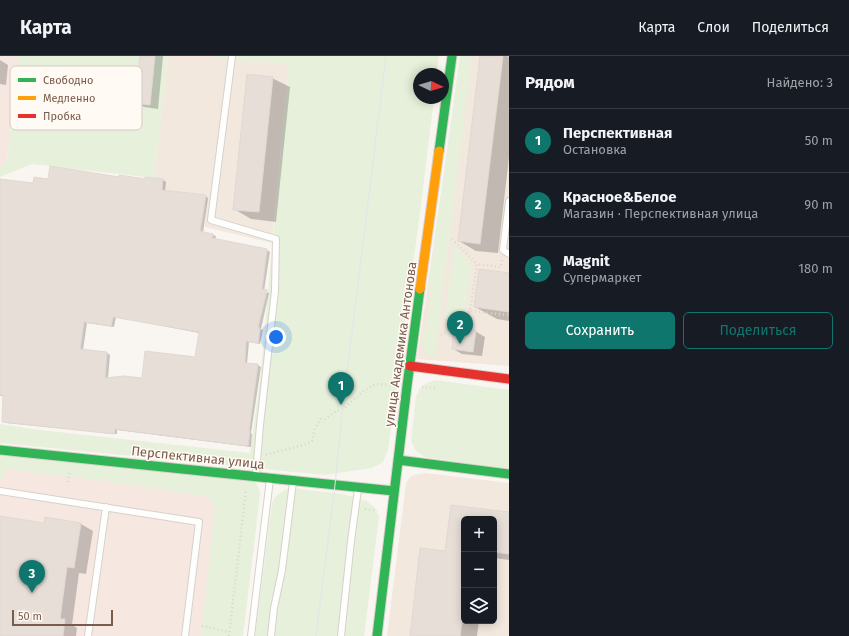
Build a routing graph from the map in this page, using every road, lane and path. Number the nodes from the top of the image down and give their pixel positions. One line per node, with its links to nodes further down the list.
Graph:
1 (232, 56): 17 (lane)
2 (452, 56): 11 (street, улица Академика Антонова)
3 (509, 201): 5 (lane)
4 (452, 239): 7 (path)
5 (503, 250): 6 (lane); 7 (path)
6 (509, 254)
7 (477, 264): 8 (path)
8 (470, 311): 9 (path); 10 (path)
9 (509, 315)
10 (441, 335)
11 (410, 366): 12 (street); 18 (street, улица Академика Антонова)
12 (509, 379)
13 (396, 385): 17 (path)
14 (419, 387): 15 (path)
15 (438, 388)
16 (0, 450): 20 (street, Перспективная улица)
17 (257, 457): 20 (lane)
18 (398, 460): 19 (street); 26 (street, улица Академика Антонова)
19 (509, 474)
20 (256, 476): 21 (street, Перспективная улица)
21 (270, 478): 22 (street, Перспективная улица); 34 (lane)
22 (293, 480): 24 (street, Перспективная улица); 35 (lane)
23 (246, 484): 31 (path)
24 (358, 488): 26 (street, Перспективная улица); 28 (lane)
25 (0, 491): 27 (lane)
26 (394, 491): 37 (street, улица Академика Антонова)
27 (106, 507): 32 (lane); 33 (lane)
28 (355, 507): 29 (path); 36 (lane)
29 (380, 512)
30 (202, 626): 31 (path)
31 (230, 634)
32 (88, 636)
33 (185, 636)
34 (251, 636)
35 (271, 636)
36 (341, 636)
37 (377, 636)

